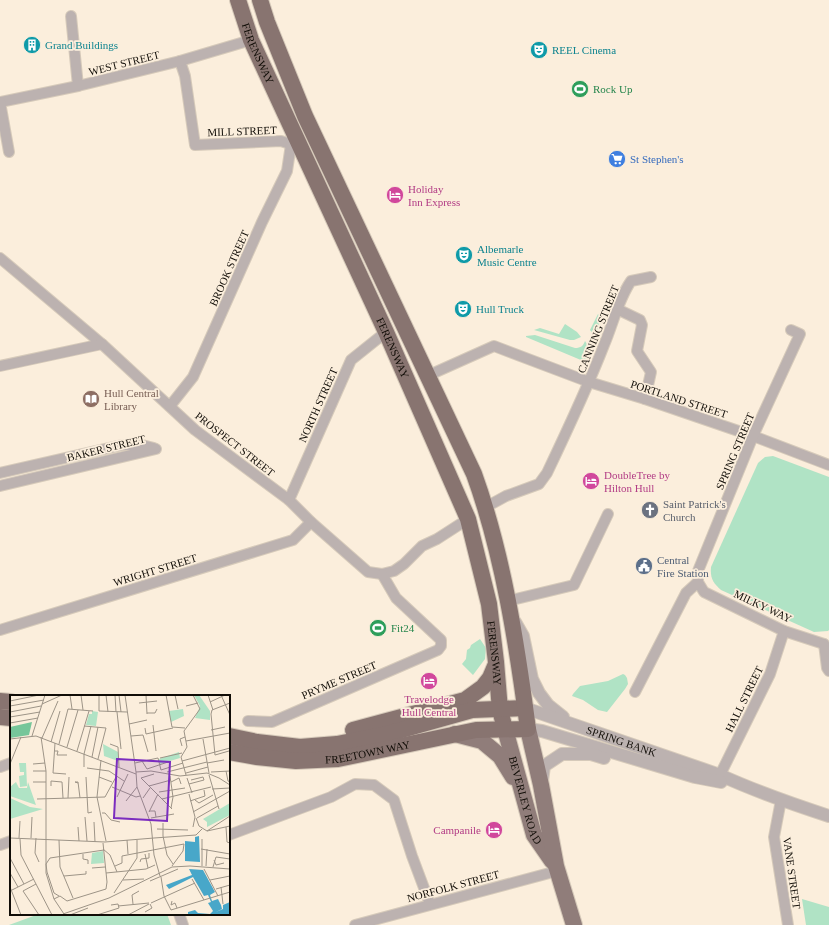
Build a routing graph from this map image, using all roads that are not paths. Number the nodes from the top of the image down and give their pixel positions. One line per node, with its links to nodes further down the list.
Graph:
1 (238, 0): 4 (highway, FERENSWAY)
2 (260, 0): 17 (highway, FERENSWAY)
3 (71, 16): 6 (street)
4 (251, 40): 5 (street, WEST STREET); 8 (highway, FERENSWAY)
5 (180, 61): 6 (street, WEST STREET); 8 (street, MILL STREET)
6 (78, 86): 7 (street, WEST STREET)
7 (0, 102): 9 (street)
8 (292, 137): 14 (highway, FERENSWAY); 20 (street, BROOK STREET)
9 (9, 152)
10 (0, 258): 15 (street, PROSPECT STREET)
11 (651, 277): 12 (street, CANNING STREET)
12 (618, 309): 18 (street, CANNING STREET); 19 (street)
13 (791, 330): 21 (street, SPRING STREET)
14 (386, 332): 25 (street, NORTH STREET); 28 (highway, FERENSWAY)
15 (102, 344): 16 (street); 20 (street, PROSPECT STREET)
16 (0, 366)
17 (427, 376): 18 (street, PORTLAND STREET); 26 (highway, FERENSWAY)
18 (589, 382): 19 (street, PORTLAND STREET); 26 (street, CANNING STREET)
19 (645, 399): 21 (street, PORTLAND STREET)
20 (170, 406): 25 (street, PROSPECT STREET)
21 (753, 436): 22 (street, PORTLAND STREET); 31 (street, SPRING STREET)
22 (829, 465)
23 (0, 473): 24 (street, BAKER STREET)
24 (0, 486)
25 (289, 500): 29 (street, PROSPECT STREET)
26 (486, 507): 32 (highway, FERENSWAY)
27 (608, 514): 32 (street)
28 (468, 519): 30 (street); 36 (highway, FERENSWAY)
29 (311, 522): 30 (street, PROSPECT STREET); 33 (street, WRIGHT STREET)
30 (382, 574): 45 (street, PRYME STREET)
31 (698, 582): 34 (street, MILKY WAY); 38 (street)
32 (509, 607): 41 (highway, FERENSWAY); 46 (street)
33 (0, 630)
34 (784, 631): 35 (street, MILKY WAY); 55 (street, HALL STREET)
35 (826, 642): 37 (street)
36 (496, 662): 42 (highway, FERENSWAY); 51 (highway)
37 (829, 671)
38 (635, 692)
39 (0, 701): 40 (highway)
40 (10, 702)
41 (525, 708): 42 (highway, SPRING BANK); 46 (street, SPRING BANK); 48 (highway, FERENSWAY)
42 (500, 710): 47 (highway, FERENSWAY); 51 (highway, FREETOWN WAY)
43 (0, 717): 44 (highway)
44 (10, 718)
45 (248, 721)
46 (571, 724): 55 (street, SPRING BANK)
47 (505, 729): 48 (highway, SPRING BANK); 49 (highway, FREETOWN WAY); 57 (main road, BEVERLEY ROAD)
48 (528, 729): 55 (street, SPRING BANK); 56 (main road, BEVERLEY ROAD)
49 (455, 734): 52 (highway, FREETOWN WAY); 57 (main road)
50 (230, 736): 51 (highway, FREETOWN WAY)
51 (279, 745)
52 (230, 752)
53 (10, 763): 54 (street)
54 (0, 767)
55 (720, 778): 56 (street); 58 (street, SPRING BANK)
56 (541, 785): 63 (main road, BEVERLEY ROAD)
57 (525, 800): 63 (main road, BEVERLEY ROAD)
58 (782, 800): 59 (street, SPRING BANK); 69 (street, VANE STREET)
59 (829, 816)
60 (230, 835): 64 (street)
61 (10, 841): 62 (street)
62 (0, 845)
63 (556, 868): 64 (street, NORFOLK STREET); 68 (main road, BEVERLEY ROAD)
64 (430, 904): 67 (street, NORFOLK STREET)
65 (179, 915): 66 (street)
66 (183, 925)
67 (355, 925)
68 (574, 925)
69 (788, 925)

